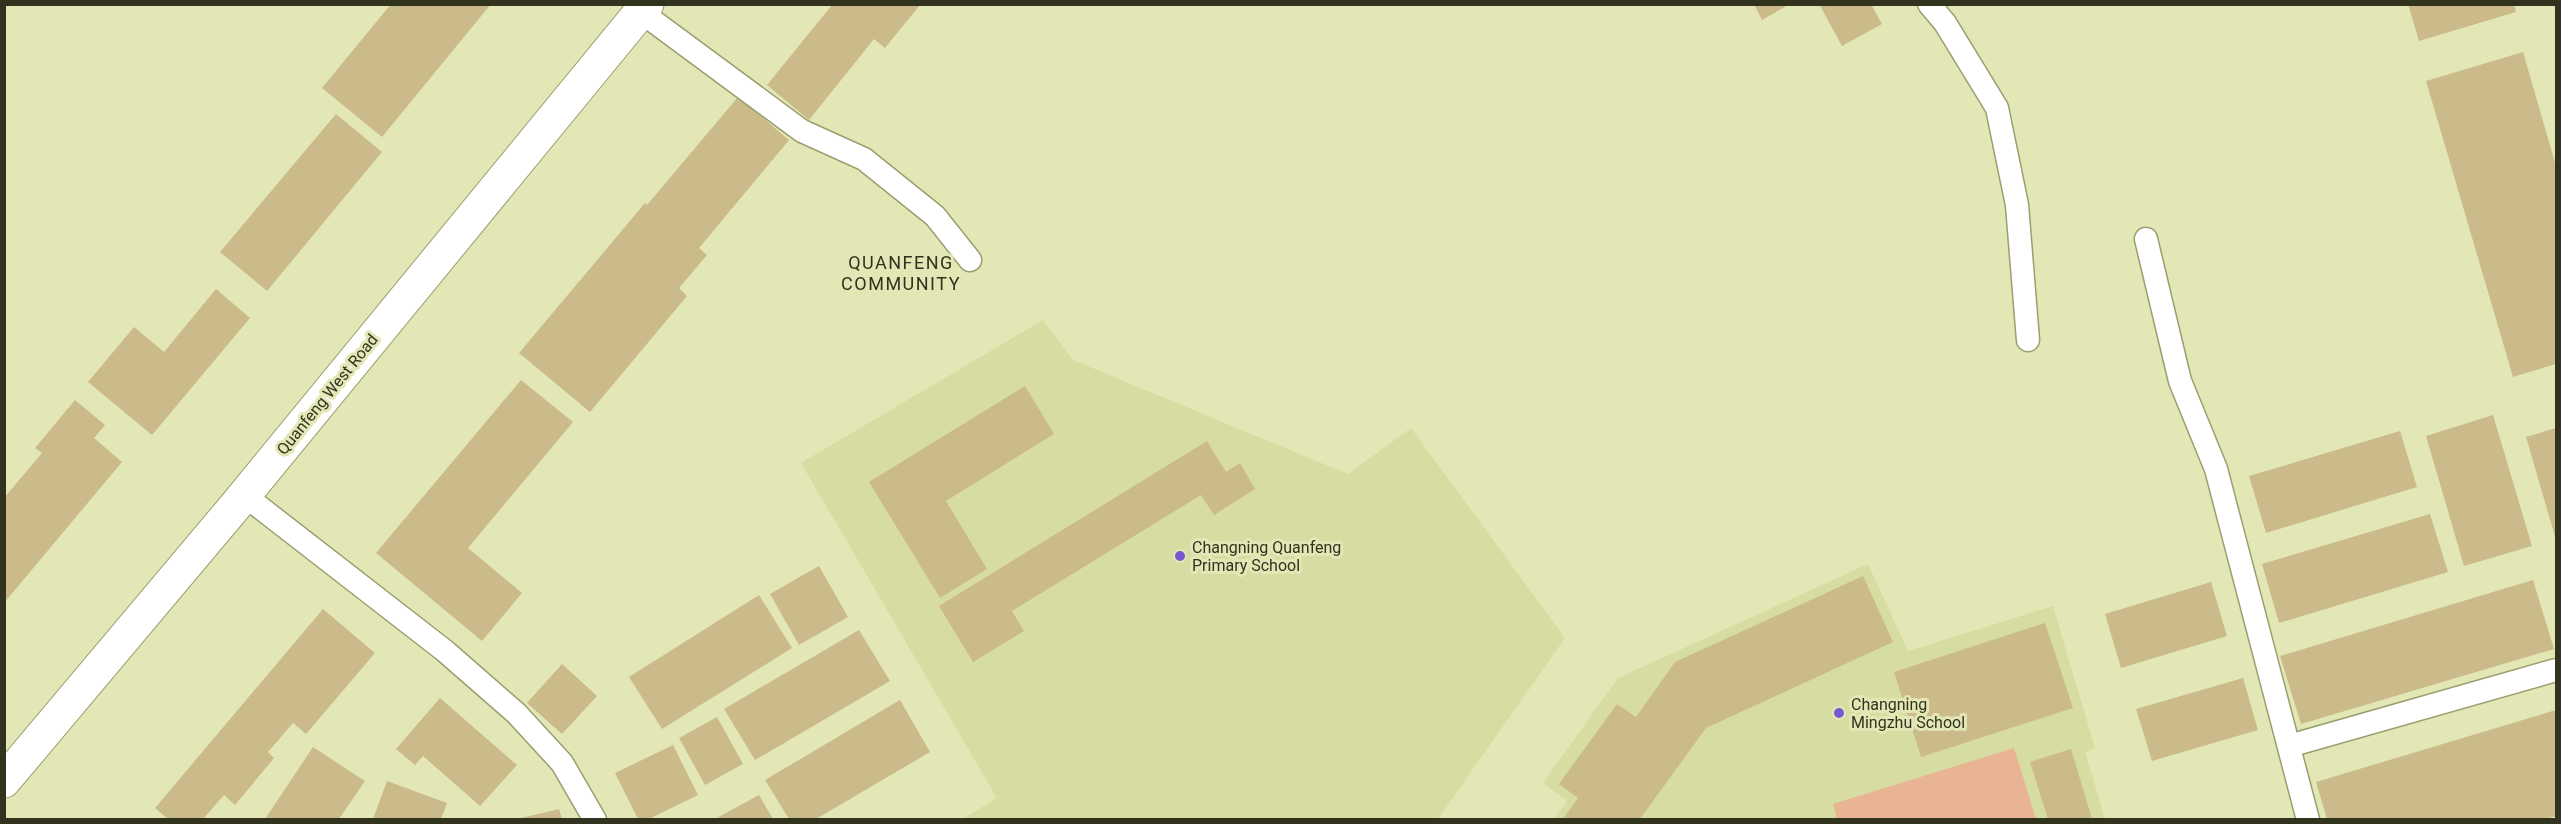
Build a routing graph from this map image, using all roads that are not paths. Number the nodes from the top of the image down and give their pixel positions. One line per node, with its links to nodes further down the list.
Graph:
1 (1929, 4): 5 (lane)
2 (644, 8): 4 (lane); 6 (highway, Quanfeng West Road)
3 (2146, 239): 8 (lane)
4 (969, 260)
5 (2028, 340)
6 (244, 495): 9 (highway, Quanfeng West Road); 10 (lane)
7 (2556, 670): 8 (lane)
8 (2289, 746): 11 (lane)
9 (4, 781)
10 (595, 819)
11 (2308, 819)

